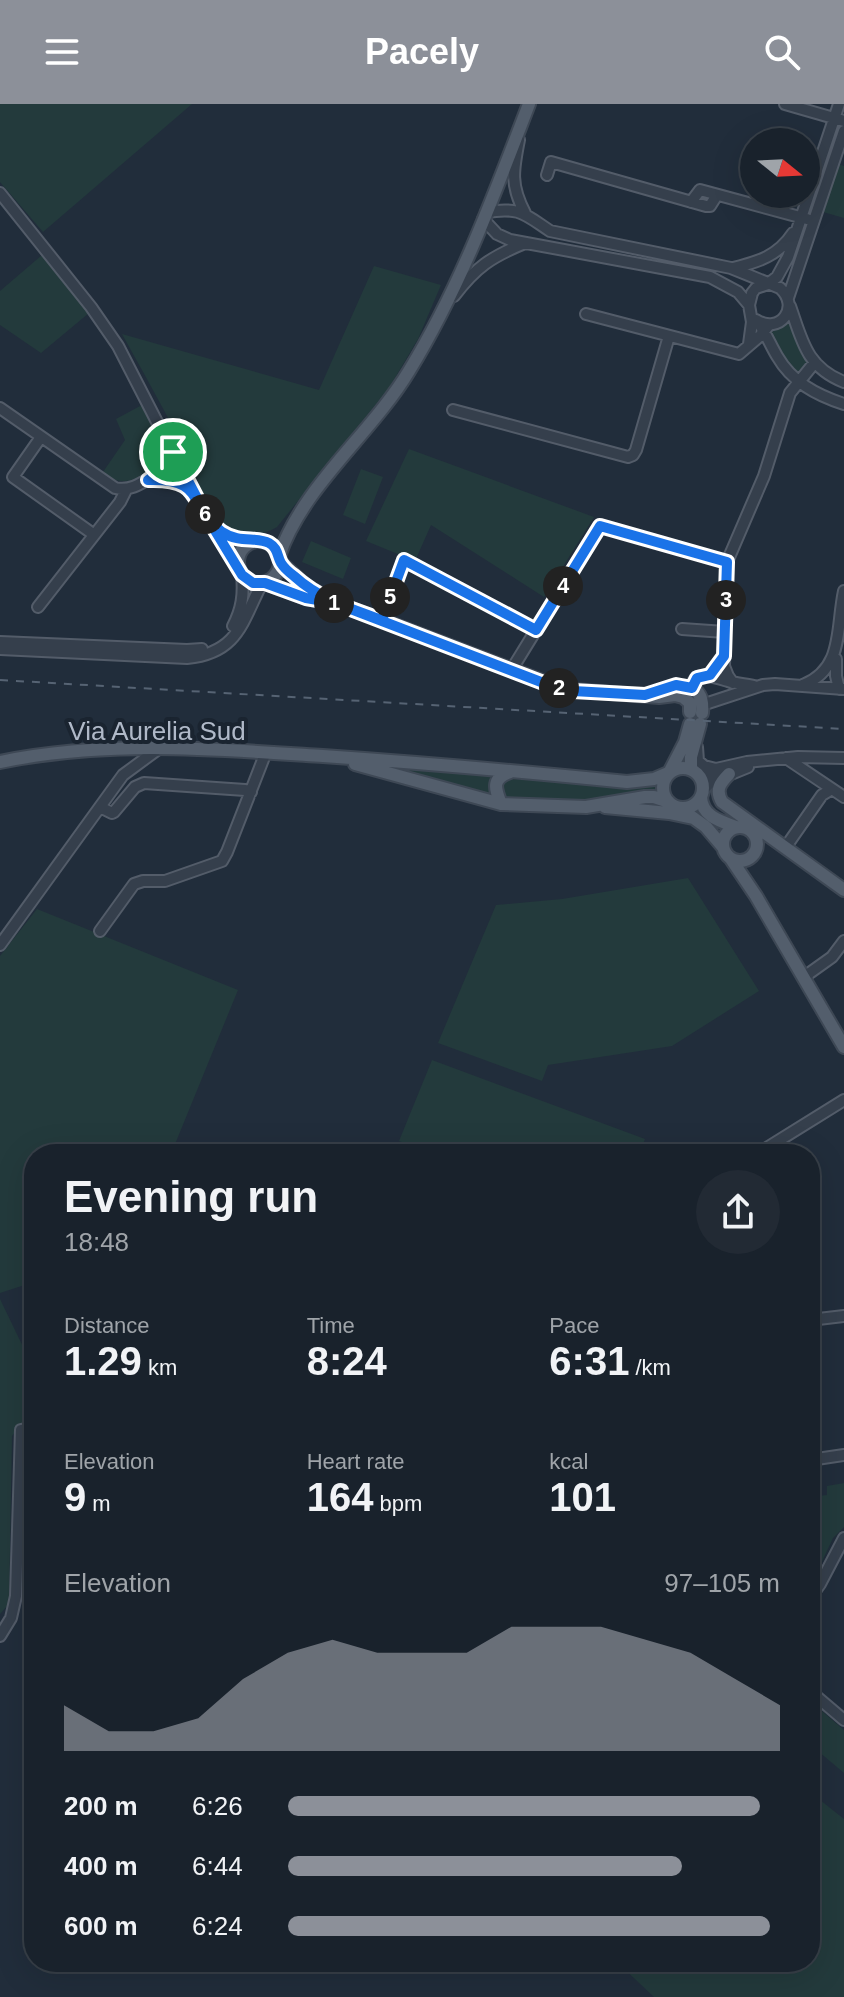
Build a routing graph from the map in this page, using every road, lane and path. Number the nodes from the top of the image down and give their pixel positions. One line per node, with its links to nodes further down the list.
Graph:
1 (529, 104): 4 (main road)
2 (785, 104): 5 (street)
3 (839, 104): 5 (street)
4 (524, 119): 9 (street); 10 (main road)
5 (839, 119): 11 (street)
6 (844, 131): 12 (street)
7 (547, 175): 11 (street)
8 (0, 193): 30 (street)
9 (525, 213): 10 (street); 14 (street)
10 (484, 216): 13 (street); 17 (main road)
11 (801, 217): 12 (street); 14 (street); 15 (street)
12 (813, 221): 16 (street)
13 (525, 243): 17 (street); 18 (street)
14 (731, 268): 15 (street)
15 (768, 284): 16 (street); 18 (street)
16 (789, 301): 20 (street); 23 (street)
17 (443, 311): 35 (main road)
18 (752, 313): 20 (street); 22 (street)
19 (586, 314): 21 (street)
20 (766, 328): 22 (street); 24 (street)
21 (669, 336): 22 (street); 28 (street)
22 (749, 344)
23 (815, 362): 24 (street); 25 (street)
24 (798, 381): 26 (street); 40 (street)
25 (844, 382)
26 (844, 404)
27 (0, 408): 29 (street)
28 (453, 410)
29 (41, 437): 33 (street); 37 (street)
30 (173, 452): 31 (street); 32 (street)
31 (180, 467): 32 (street); 34 (street)
32 (165, 474): 33 (street); 34 (street)
33 (126, 490): 37 (street)
34 (193, 492): 36 (street)
35 (299, 515): 38 (main road); 39 (main road)
36 (208, 519): 38 (street); 41 (street)
37 (93, 534): 45 (street)
38 (258, 541): 39 (main road); 41 (main road)
39 (280, 559): 42 (main road); 44 (main road)
40 (727, 562): 48 (street); 49 (street)
41 (240, 572): 42 (main road); 50 (street)
42 (264, 583): 44 (main road); 51 (street)
43 (844, 591): 52 (street)
44 (335, 603): 46 (main road)
45 (38, 607)
46 (382, 620): 48 (street); 54 (main road)
47 (682, 629): 49 (street)
48 (536, 630): 54 (street)
49 (725, 632): 53 (street)
50 (0, 642)
51 (0, 649)
52 (836, 649): 58 (street); 60 (street)
53 (724, 656): 55 (street); 56 (street)
54 (512, 669): 61 (main road)
55 (710, 675): 56 (street); 59 (street)
56 (733, 683): 57 (street)
57 (756, 686): 58 (street); 62 (street)
58 (801, 686): 60 (street)
59 (692, 688): 61 (main road); 62 (main road)
60 (842, 689)
61 (645, 695): 62 (main road)
62 (696, 713): 63 (main road); 75 (main road)
63 (697, 739): 72 (street); 73 (main road)
64 (161, 747): 65 (main road, Via Aurelia Sud); 67 (street); 67 (main road, Via Aurelia Sud)
65 (266, 752): 66 (main road, Via Aurelia Sud); 78 (street, Via Aurelia Sud)
66 (323, 756): 74 (main road); 81 (main road)
67 (129, 757): 71 (main road, Via Aurelia Sud); 84 (street)
68 (785, 758): 69 (street); 70 (street); 77 (street)
69 (844, 758)
70 (769, 760): 72 (street); 76 (street)
71 (0, 762)
72 (716, 769): 73 (street)
73 (694, 771): 75 (main road); 79 (main road)
74 (511, 772): 75 (main road); 81 (main road)
75 (669, 772): 83 (main road)
76 (729, 774): 79 (street); 89 (main road)
77 (832, 789): 80 (street); 89 (street)
78 (251, 792): 84 (street, Via Aurelia Sud); 94 (street, Via Aurelia Sud)
79 (702, 793): 83 (main road); 86 (main road)
80 (844, 797)
81 (501, 804): 82 (main road)
82 (598, 805): 83 (main road); 85 (main road)
83 (674, 805): 85 (main road)
84 (100, 807): 96 (street)
85 (693, 818): 88 (main road)
86 (736, 827): 87 (main road); 88 (main road)
87 (755, 836): 89 (main road); 90 (main road)
88 (723, 847): 91 (main road)
89 (784, 847): 92 (main road)
90 (752, 855): 91 (main road); 93 (main road)
91 (731, 859): 93 (main road)
92 (844, 890)
93 (754, 894): 97 (main road)
94 (100, 931)
95 (844, 941): 97 (street)
96 (0, 945)
97 (804, 977): 98 (main road)
98 (844, 1047)
99 (844, 1100): 100 (street)
100 (773, 1144)
101 (844, 1316): 102 (street)
102 (820, 1319)
103 (24, 1429): 110 (street)
104 (844, 1455): 105 (street)
105 (820, 1459)
106 (844, 1538): 107 (street)
107 (833, 1556): 108 (street); 109 (street)
108 (844, 1567)
109 (820, 1584)
110 (0, 1636)
111 (820, 1700): 112 (street)
112 (844, 1720)

